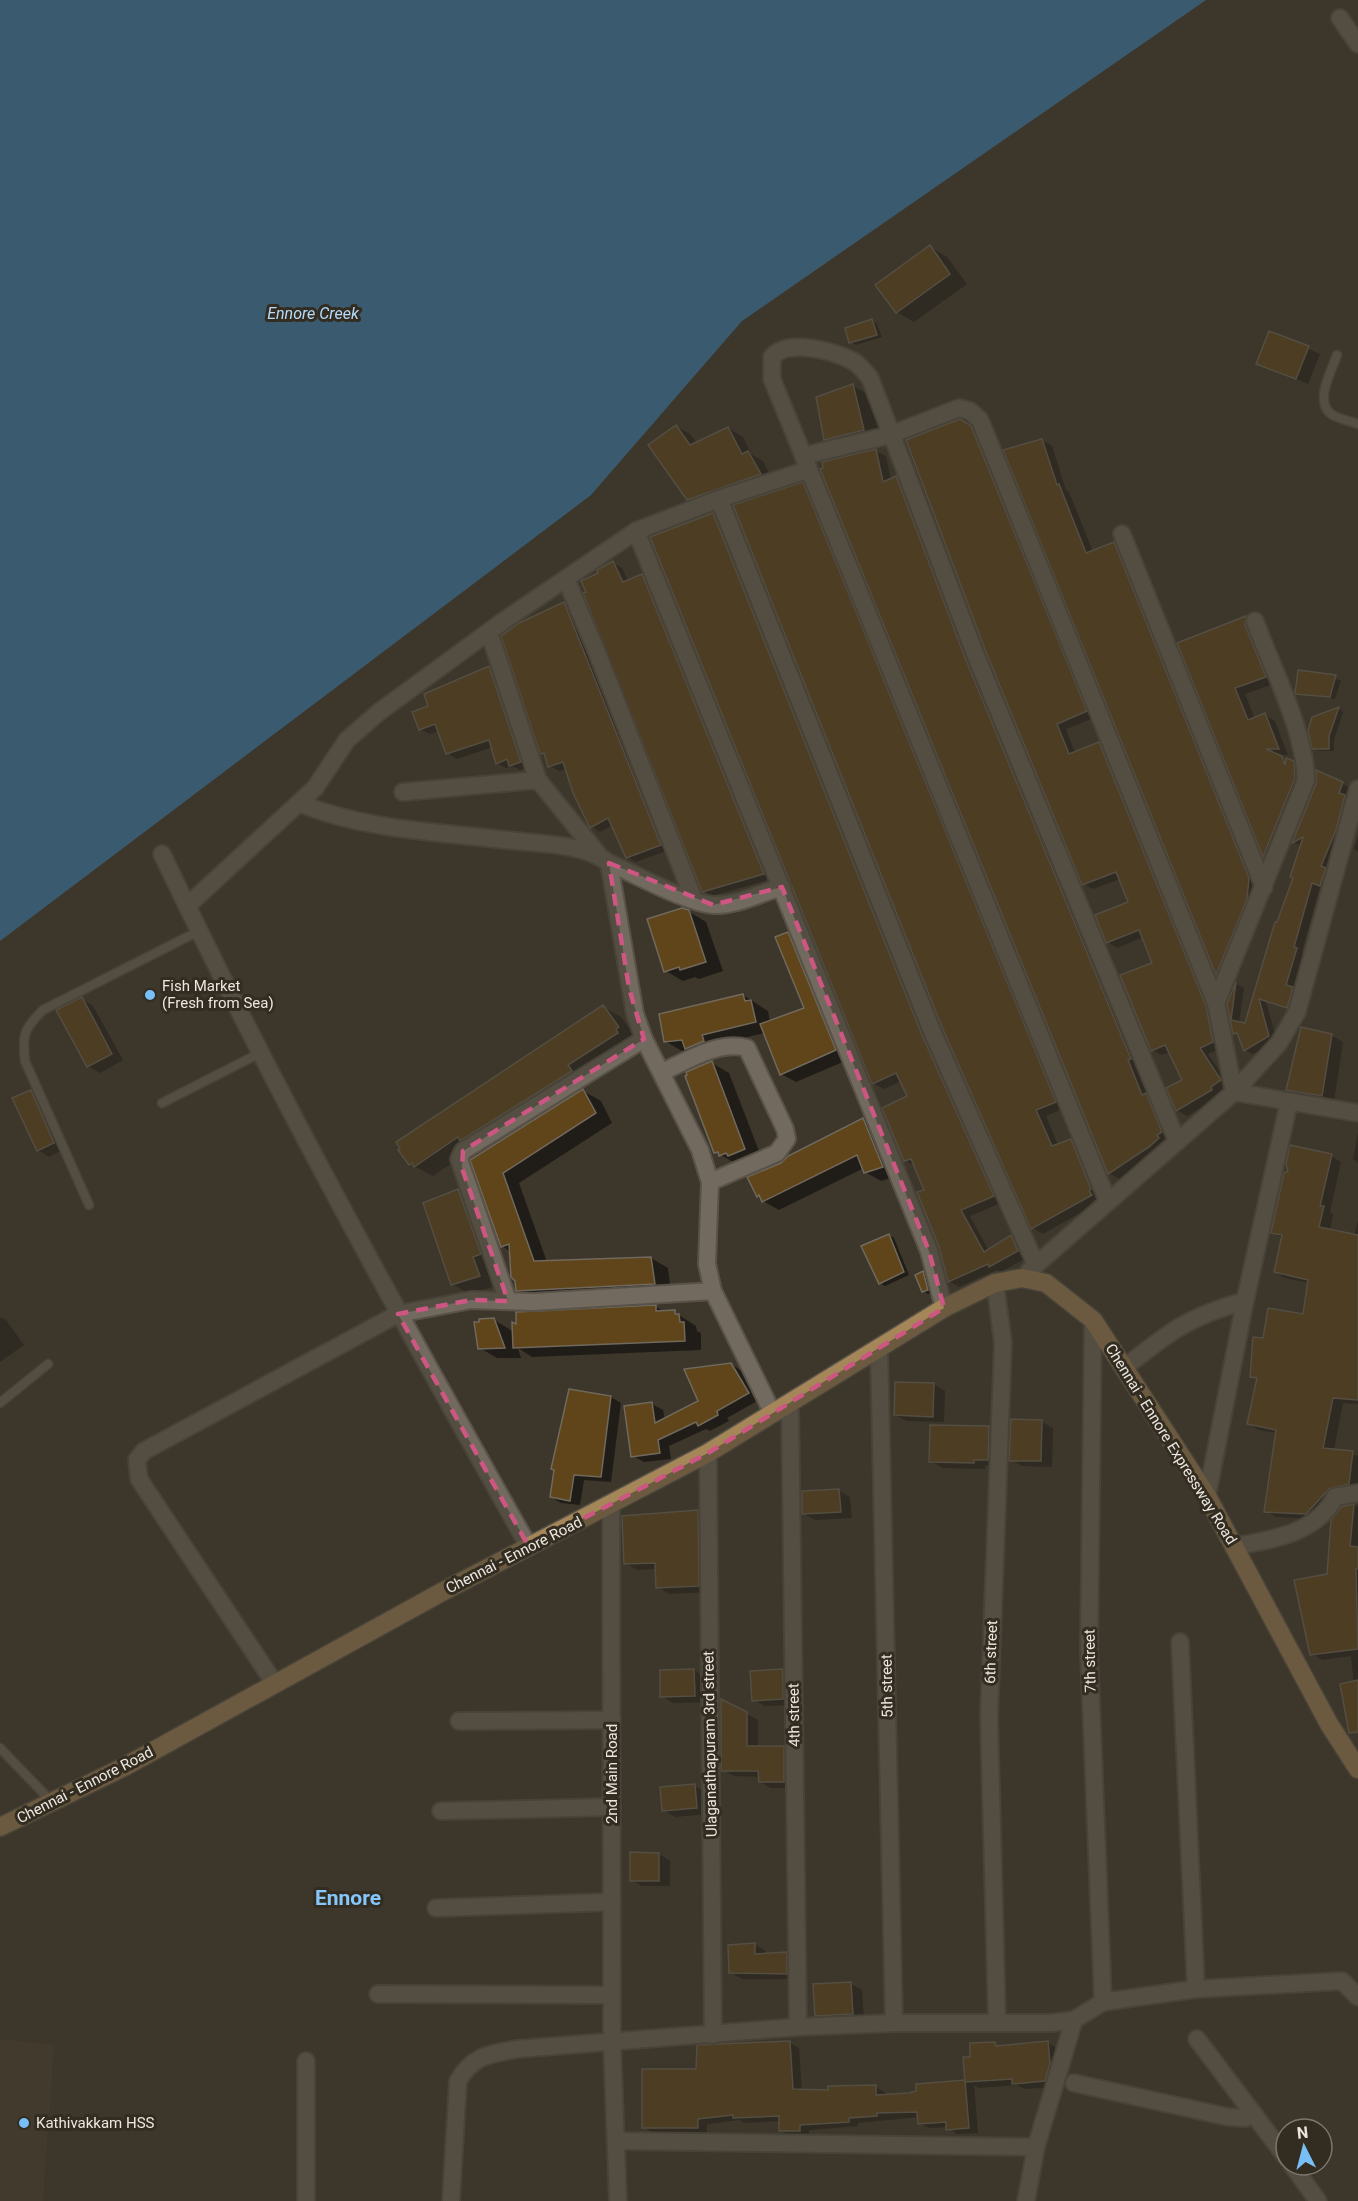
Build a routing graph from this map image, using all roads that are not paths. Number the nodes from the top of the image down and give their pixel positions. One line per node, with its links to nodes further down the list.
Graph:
1 (1340, 18): 2 (street)
2 (1358, 44)
3 (1337, 355): 4 (lane)
4 (1358, 424)
5 (890, 435): 6 (street); 6 (street); 24 (street); 32 (street)
6 (805, 463): 7 (street); 34 (street)
7 (719, 499): 8 (street); 36 (street)
8 (636, 531): 10 (street); 20 (street)
9 (1122, 534): 19 (street)
10 (566, 579): 12 (street); 21 (street)
11 (1255, 621): 19 (street)
12 (489, 632): 13 (street); 16 (street)
13 (538, 780): 15 (street); 18 (street)
14 (1358, 789): 28 (street)
15 (403, 792)
16 (299, 803): 18 (street); 22 (street)
17 (162, 854): 22 (street)
18 (603, 859): 21 (street); 25 (street)
19 (1264, 886): 24 (street)
20 (782, 887): 21 (street); 42 (street)
21 (694, 900)
22 (187, 906): 23 (street)
23 (199, 931): 26 (street); 35 (lane)
24 (1216, 1003): 28 (street)
25 (644, 1040): 27 (street); 40 (street)
26 (262, 1052): 30 (lane); 43 (street)
27 (662, 1072): 33 (street); 33 (street)
28 (1234, 1092): 29 (street); 32 (street)
29 (1289, 1102): 31 (street); 41 (street)
30 (162, 1103)
31 (1358, 1113)
32 (1177, 1141): 34 (street)
33 (710, 1182): 39 (street)
34 (1108, 1202): 36 (street)
35 (89, 1205)
36 (1036, 1265): 37 (street)
37 (1022, 1278): 38 (main road, Chennai - Ennore Road); 44 (main road, Chennai - Ennore Expressway Road)
38 (994, 1283): 42 (main road, Chennai - Ennore Road); 75 (street, 6th street)
39 (713, 1291): 40 (street); 50 (street)
40 (508, 1301): 43 (street)
41 (1245, 1301): 47 (street); 53 (street)
42 (944, 1308): 45 (main road, Chennai - Ennore Road)
43 (398, 1314): 55 (street); 58 (street)
44 (1093, 1320): 47 (main road, Chennai - Ennore Expressway Road); 73 (street, 7th street)
45 (879, 1349): 49 (main road, Chennai - Ennore Road); 76 (street, 5th street)
46 (48, 1364): 48 (lane)
47 (1124, 1368): 53 (main road, Chennai - Ennore Expressway Road)
48 (0, 1403)
49 (790, 1404): 50 (main road, Chennai - Ennore Road); 77 (street, 4th street)
50 (773, 1414): 51 (main road, Chennai - Ennore Road)
51 (708, 1454): 54 (main road, Chennai - Ennore Road); 78 (street, Ulaganathapuram 3rd street)
52 (1358, 1493): 56 (street)
53 (1207, 1496): 56 (main road, Chennai - Ennore Expressway Road)
54 (611, 1506): 55 (main road, Chennai - Ennore Road); 59 (street, 2nd Main Road)
55 (529, 1546): 58 (main road, Chennai - Ennore Road)
56 (1236, 1546): 62 (main road, Chennai - Ennore Expressway Road)
57 (1179, 1642): 69 (street)
58 (275, 1684): 63 (main road, Chennai - Ennore Road)
59 (612, 1720): 60 (street); 64 (street, 2nd Main Road)
60 (459, 1721)
61 (0, 1748): 63 (lane)
62 (1358, 1769)
63 (52, 1802): 66 (main road, Chennai - Ennore Road)
64 (612, 1807): 65 (street); 67 (street, 2nd Main Road)
65 (441, 1811)
66 (0, 1827)
67 (612, 1902): 68 (street); 71 (street, 2nd Main Road)
68 (436, 1908)
69 (1196, 1989): 72 (street); 73 (street)
70 (378, 1994): 71 (street)
71 (612, 1995): 80 (street, 2nd Main Road)
72 (1358, 1997)
73 (1103, 2002): 74 (street)
74 (1074, 2020): 75 (street); 86 (street)
75 (997, 2021): 76 (street)
76 (894, 2023): 77 (street)
77 (798, 2027): 78 (street)
78 (713, 2035): 80 (street)
79 (1197, 2039): 83 (street)
80 (612, 2043): 84 (street, 2nd Main Road); 89 (street)
81 (306, 2061): 88 (street)
82 (1074, 2083): 83 (street)
83 (1254, 2114): 85 (street)
84 (616, 2141): 86 (street); 90 (street, 2nd Main Road)
85 (1274, 2141)
86 (1036, 2147): 91 (street)
87 (1301, 2177): 92 (street)
88 (306, 2201)
89 (451, 2201)
90 (618, 2201)
91 (1026, 2201)
92 (1318, 2201)

